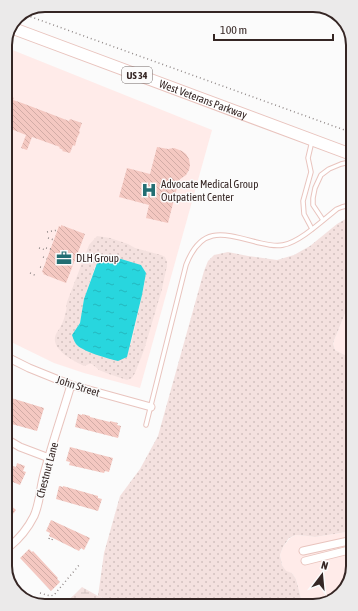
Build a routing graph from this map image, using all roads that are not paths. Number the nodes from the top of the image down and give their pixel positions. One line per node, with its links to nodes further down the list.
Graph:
1 (16, 29): 2 (main road, West Veterans Parkway / US 34)
2 (312, 140): 3 (main road, West Veterans Parkway / US 34); 7 (lane)
3 (346, 153)
4 (346, 163): 6 (lane)
5 (346, 206): 6 (lane)
6 (323, 220): 7 (lane)
7 (312, 229): 10 (lane)
8 (12, 360): 9 (street, John Street)
9 (71, 385): 10 (street, John Street); 13 (street, Chestnut Lane)
10 (151, 408): 11 (lane)
11 (146, 425)
12 (12, 442): 13 (street)
13 (49, 458): 15 (street, Chestnut Lane)
14 (346, 542): 16 (street)
15 (12, 544)
16 (303, 551)
17 (346, 552): 18 (street)
18 (304, 561)

